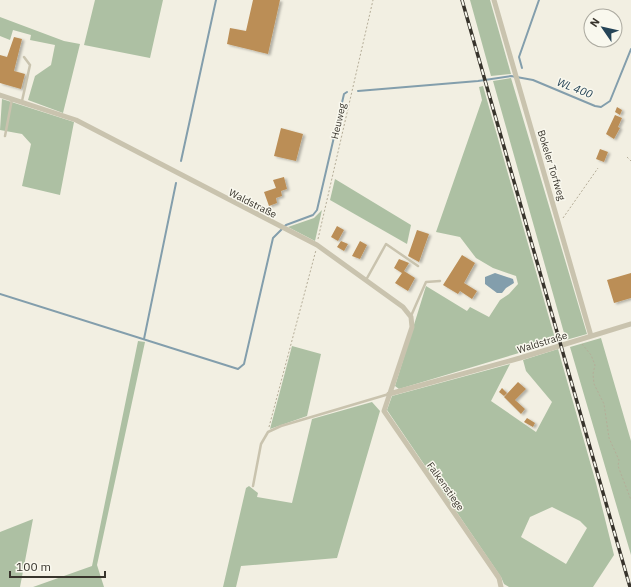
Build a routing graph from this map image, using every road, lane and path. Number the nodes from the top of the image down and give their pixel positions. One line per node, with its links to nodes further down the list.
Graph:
1 (372, 0): 12 (path, Heuweg)
2 (494, 0): 11 (street, Bokeler Torfweg)
3 (24, 58): 6 (lane)
4 (0, 95): 5 (street, Waldstraße)
5 (12, 98): 6 (street, Waldstraße); 7 (lane)
6 (22, 101): 12 (street, Waldstraße)
7 (5, 136)
8 (626, 157): 9 (path)
9 (631, 161)
10 (598, 168): 11 (path)
11 (559, 223): 18 (street, Bokeler Torfweg)
12 (317, 245): 14 (street, Waldstraße); 21 (path, Heuweg)
13 (418, 266): 14 (lane)
14 (366, 280): 16 (street, Waldstraße)
15 (440, 281): 16 (lane)
16 (411, 317): 20 (street)
17 (631, 324): 18 (street, Waldstraße)
18 (591, 336): 19 (street, Waldstraße)
19 (579, 340): 20 (street, Waldstraße); 23 (path)
20 (389, 394): 21 (lane, Waldstraße); 24 (street, Falkenstiege)
21 (268, 432): 22 (lane)
22 (253, 486)
23 (631, 500)
24 (501, 587)

